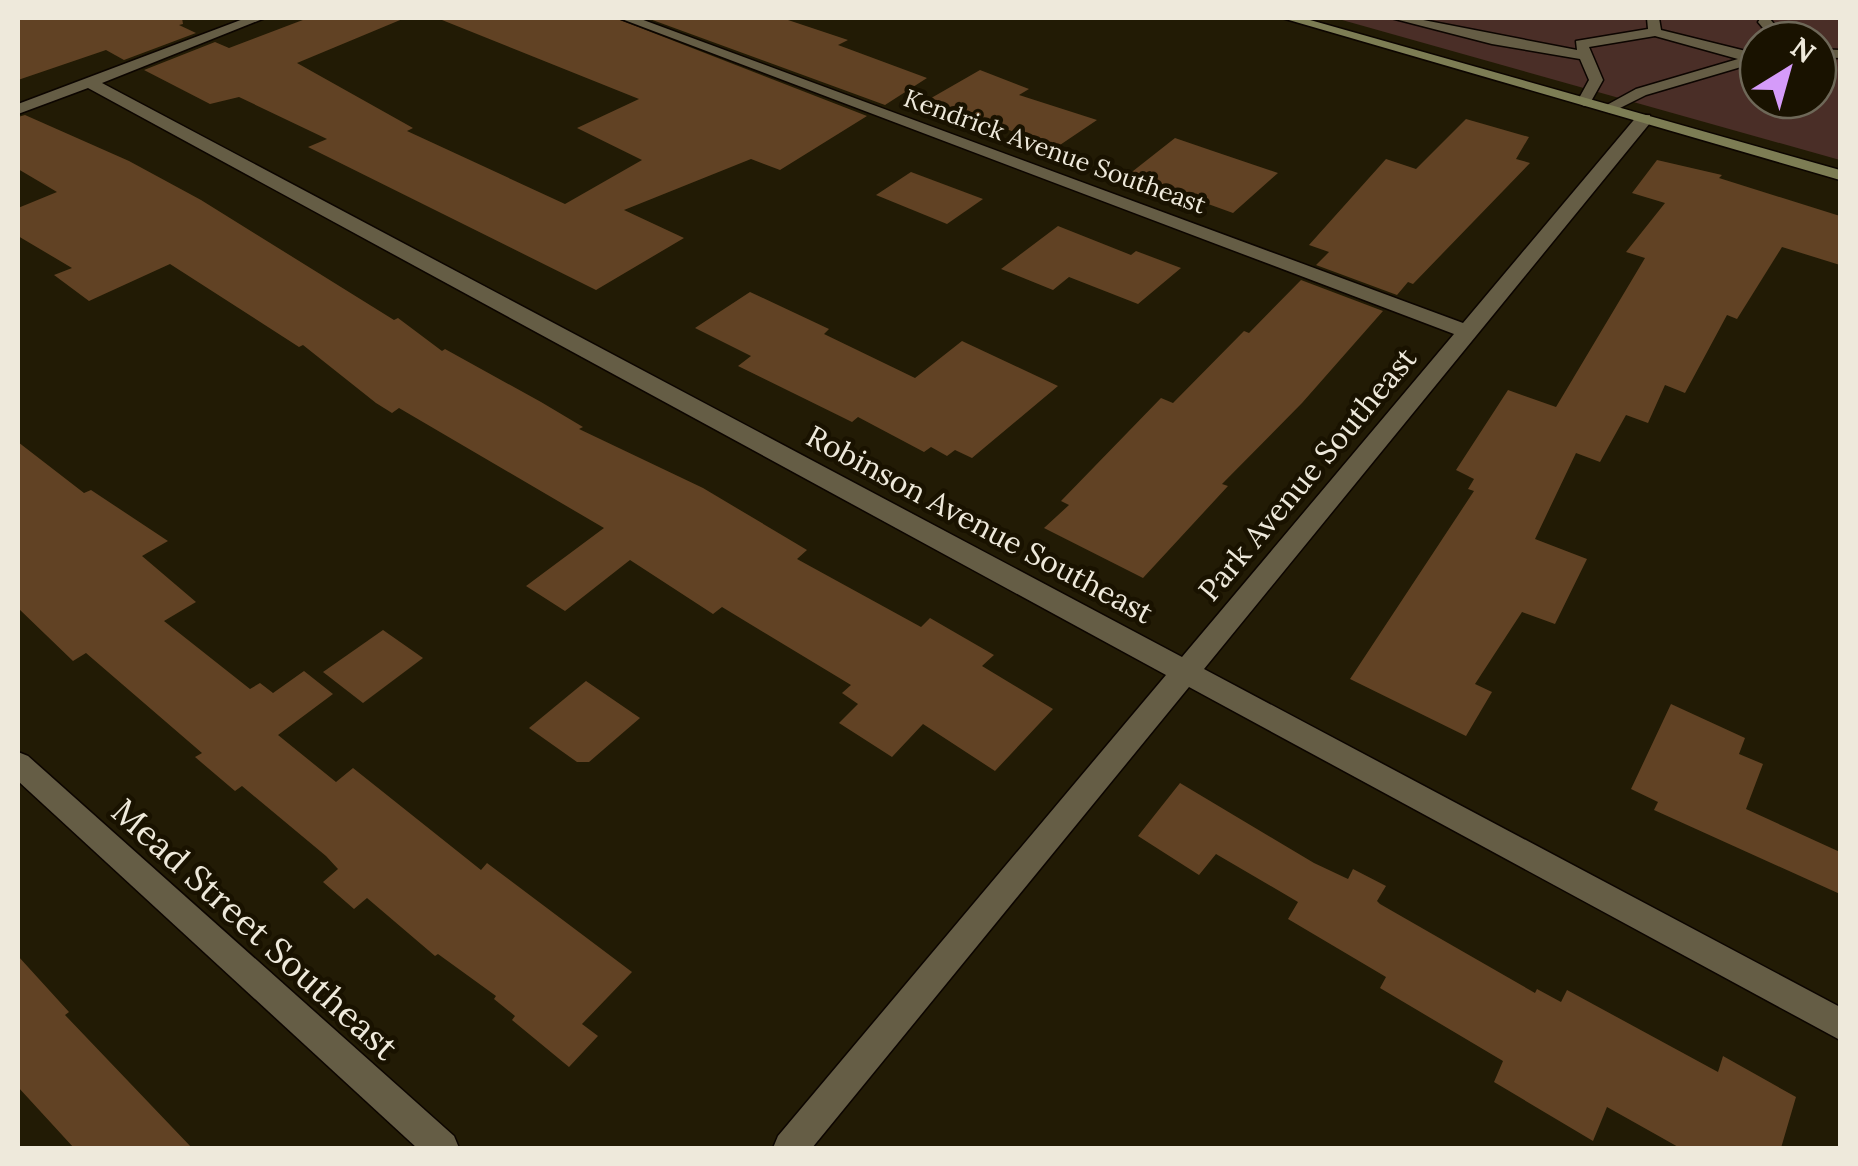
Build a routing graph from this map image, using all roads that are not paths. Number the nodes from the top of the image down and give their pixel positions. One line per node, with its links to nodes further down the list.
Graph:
1 (258, 18): 9 (street)
2 (626, 18): 15 (street, Kendrick Avenue Southeast)
3 (1289, 18): 10 (street)
4 (1398, 18): 7 (lane)
5 (1654, 25): 6 (lane); 7 (lane)
6 (1738, 53)
7 (1586, 56): 10 (lane)
8 (1738, 64): 12 (lane)
9 (89, 82): 11 (street); 16 (street, Robinson Avenue Southeast)
10 (1584, 102): 12 (street)
11 (18, 110)
12 (1610, 110): 13 (street)
13 (1644, 119): 14 (street); 15 (street, Park Avenue Southeast)
14 (1840, 175)
15 (1467, 332): 16 (street, Park Avenue Southeast)
16 (1185, 672): 18 (street, Robinson Avenue Southeast); 20 (street, Park Avenue Southeast)
17 (18, 764): 19 (street, Mead Street Southeast)
18 (1840, 1024)
19 (442, 1148)
20 (790, 1148)

